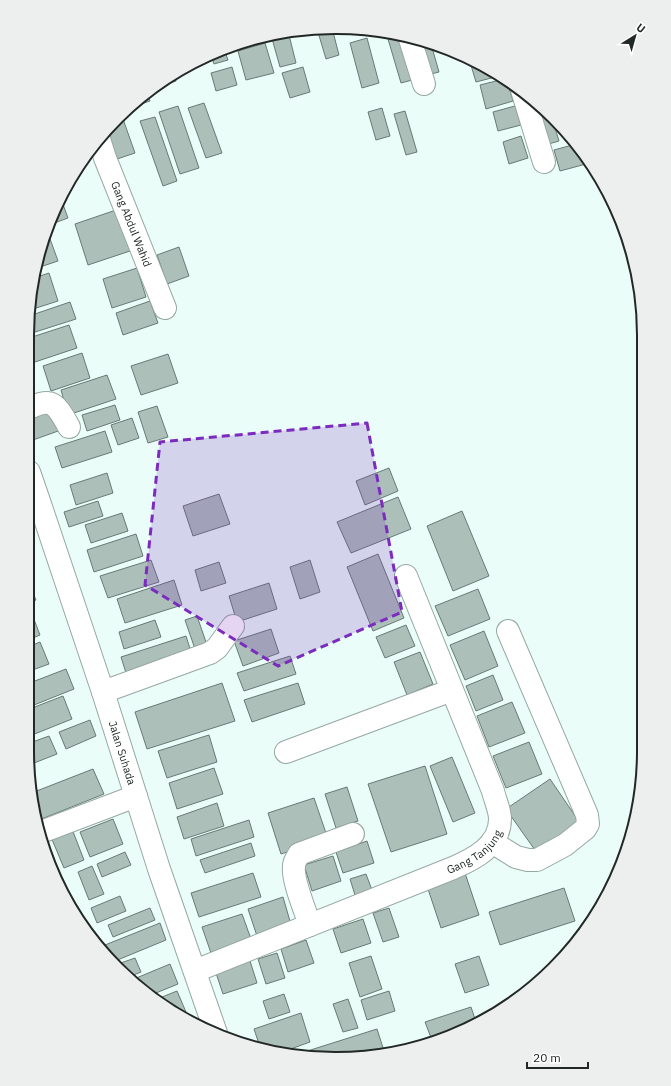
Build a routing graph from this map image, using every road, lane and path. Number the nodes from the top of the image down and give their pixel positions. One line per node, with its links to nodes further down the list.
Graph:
1 (411, 43): 2 (street)
2 (424, 84)
3 (526, 102): 5 (street)
4 (101, 146): 6 (street, Gang Abdul Wahid)
5 (544, 162)
6 (165, 308)
7 (34, 406): 8 (street)
8 (69, 427)
9 (34, 486): 14 (street, Jalan Suhada)
10 (406, 576): 13 (street, Gang Tanjung)
11 (233, 626): 14 (street)
12 (508, 631): 19 (street)
13 (452, 690): 15 (street); 19 (street, Gang Tanjung)
14 (103, 692): 16 (street, Jalan Suhada)
15 (286, 752)
16 (136, 796): 17 (street); 21 (street, Jalan Suhada)
17 (44, 830)
18 (354, 834): 20 (street)
19 (492, 842): 20 (street, Gang Tanjung)
20 (310, 925): 21 (street, Gang Tanjung)
21 (195, 971): 22 (street, Jalan Suhada)
22 (214, 1026)

